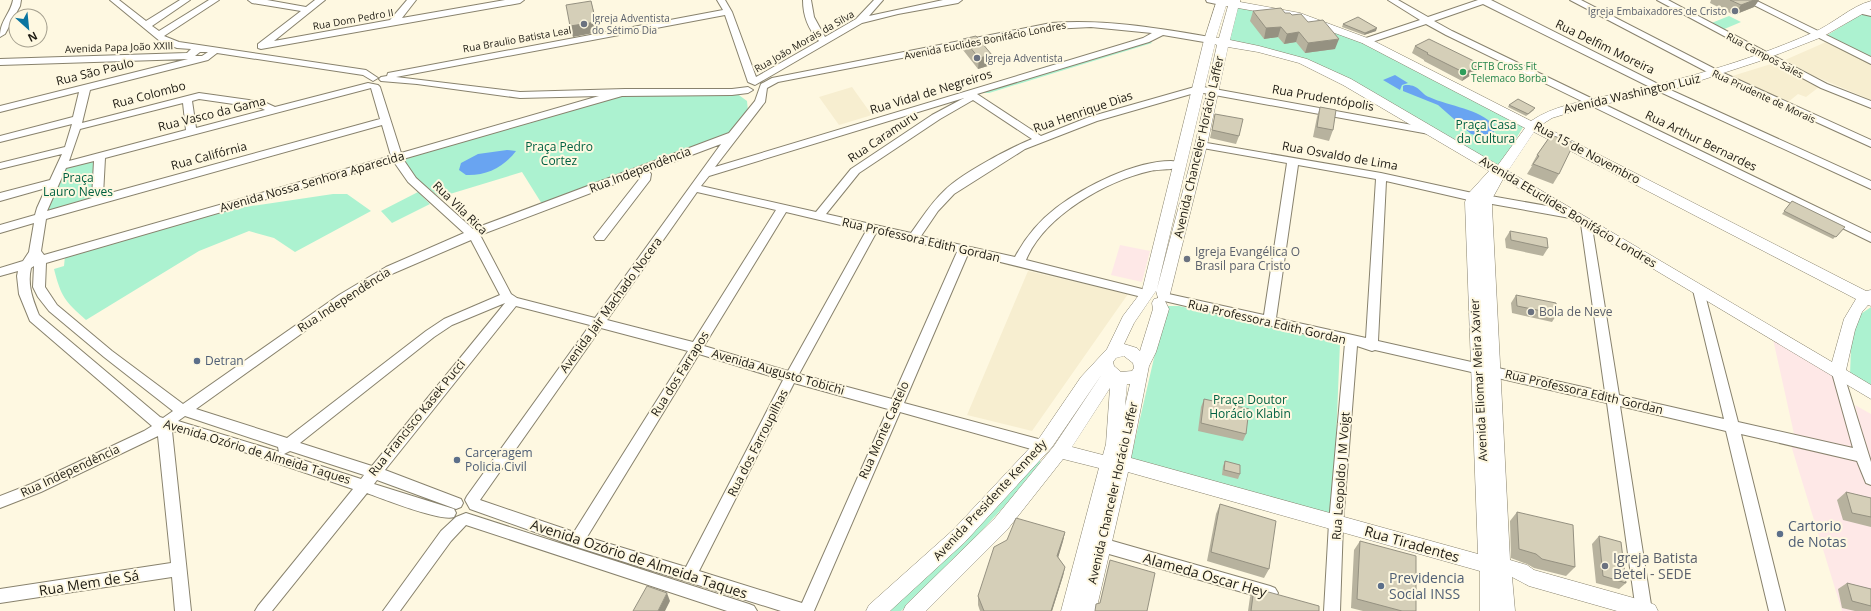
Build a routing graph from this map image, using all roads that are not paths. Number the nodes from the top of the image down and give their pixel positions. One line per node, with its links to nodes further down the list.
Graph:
1 (17, 0): 28 (street)
2 (114, 0): 27 (street, Avenida Euclides Bonifácio Londres)
3 (186, 0): 27 (street)
4 (216, 0): 32 (street)
5 (252, 0): 22 (street)
6 (321, 0): 22 (street)
7 (412, 0): 26 (street)
8 (520, 0): 26 (street, Rua Dom Pedro II)
9 (721, 0): 23 (street)
10 (731, 0): 23 (street)
11 (808, 0): 35 (street)
12 (879, 0): 25 (street)
13 (958, 0): 25 (street, Rua João Morais da Silva)
14 (1392, 0): 24 (street, Rua Arthur Bernardes)
15 (1485, 0): 24 (street); 55 (street, Rua Delfim Moreira)
16 (1574, 0): 49 (street, Rua Prudente de Morais)
17 (1661, 0): 44 (street, Rua Campos Sales)
18 (1748, 0): 31 (street)
19 (1218, 1): 20 (main road, Rua 15 de Novembro); 33 (main road, Avenida Chanceler Horácio Laffer)
20 (1235, 2): 34 (main road, Rua 15 de Novembro); 37 (main road, Avenida Chanceler Horácio Laffer)
21 (1868, 9): 31 (main road, Avenida Washington Luiz)
22 (308, 10): 39 (street)
23 (728, 12): 48 (street, Rua Braulio Batista Leal); 52 (street)
24 (1426, 20): 34 (street); 60 (street, Rua Arthur Bernardes)
25 (860, 21): 35 (street, Rua João Morais da Silva)
26 (393, 23): 36 (street, Rua Dom Pedro II)
27 (145, 26): 32 (street, Avenida Euclides Bonifácio Londres)
28 (1, 30)
29 (1161, 32): 30 (street, Avenida Euclides Bonifácio Londres); 52 (street, Avenida Euclides Bonifácio Londres); 58 (street, Rua Vidal de Negreiros)
30 (1178, 35): 33 (street, Avenida Euclides Bonifácio Londres); 58 (street, Rua Vidal de Negreiros)
31 (1818, 35): 44 (main road, Avenida Washington Luiz); 46 (street)
32 (158, 36): 38 (street, Avenida Euclides Bonifácio Londres)
33 (1210, 40): 37 (main road, Avenida EEuclides Bonifácio Londres); 54 (main road, Avenida Chanceler Horácio Laffer)
34 (1366, 40): 67 (main road, Rua 15 de Novembro)
35 (824, 41): 52 (street, Rua João Morais da Silva)
36 (283, 42): 39 (street, Rua Dom Pedro II); 45 (street)
37 (1223, 43): 57 (main road, Avenida Chanceler Horácio Laffer); 68 (main road, Avenida EEuclides Bonifácio Londres)
38 (173, 44): 40 (street, Avenida Euclides Bonifácio Londres); 42 (street); 43 (street, Avenida Euclides Bonifácio Londres)
39 (261, 46): 41 (street)
40 (207, 52): 41 (street, Avenida Euclides Bonifácio Londres); 43 (street)
41 (250, 55): 45 (street, Avenida Euclides Bonifácio Londres)
42 (164, 56): 43 (street, Avenida Papa João XXIII); 47 (street, Avenida Papa João XXIII)
43 (193, 56): 53 (street, Rua São Paulo)
44 (1766, 56): 49 (main road, Avenida Washington Luiz); 61 (street, Rua Campos Sales)
45 (277, 59): 50 (street, Avenida Euclides Bonifácio Londres)
46 (1871, 61)
47 (0, 62)
48 (426, 68): 50 (street, Rua Braulio Batista Leal); 51 (street)
49 (1716, 73): 55 (main road, Avenida Washington Luiz); 73 (street, Rua Prudente de Morais)
50 (376, 81): 51 (street, Avenida Euclides Bonifácio Londres); 63 (street, Rua Vasco da Gama); 65 (street, Rua Vila Rica)
51 (417, 81): 56 (street, Avenida Euclides Bonifácio Londres)
52 (754, 87): 56 (street, Avenida Euclides Bonifácio Londres); 64 (street); 64 (street, Avenida Jair Machado Nocera)
53 (85, 89): 62 (street, Rua São Paulo); 66 (street, Avenida Ozório de Almeida Taques)
54 (1198, 89): 57 (street, Rua Prudentópolis); 72 (street, Rua Henrique Dias); 79 (main road, Avenida Chanceler Horácio Laffer)
55 (1661, 89): 60 (main road, Avenida Washington Luiz); 87 (street, Rua Delfim Moreira)
56 (625, 92): 77 (street, Avenida Nossa Senhora Aparecida)
57 (1212, 92): 68 (street, Rua Prudentópolis); 74 (main road, Avenida Chanceler Horácio Laffer)
58 (973, 96): 72 (street); 84 (street, Rua Vidal de Negreiros); 94 (street, Rua Caramuru)
59 (187, 98): 63 (street, Rua Colombo); 66 (street, Rua Colombo); 69 (street)
60 (1591, 103): 67 (main road, Avenida Washington Luiz); 102 (street, Rua Arthur Bernardes)
61 (1871, 106)
62 (0, 109)
63 (275, 111): 69 (street, Rua Vasco da Gama)
64 (752, 111): 70 (street, Avenida Jair Machado Nocera)
65 (386, 121): 77 (street, Rua Vila Rica); 91 (street, Rua Califórnia)
66 (78, 123): 71 (street, Rua Colombo); 75 (street, Avenida Ozório de Almeida Taques)
67 (1533, 125): 83 (main road, Avenida Washington Luiz); 110 (main road, Rua 15 de Novembro)
68 (1429, 131): 83 (main road, Avenida EEuclides Bonifácio Londres)
69 (191, 132): 76 (street, Rua Vasco da Gama)
70 (734, 135): 82 (street, Rua Independência); 84 (street, Avenida Jair Machado Nocera)
71 (0, 139)
72 (1039, 139): 101 (street, Rua Henrique Dias)
73 (1871, 144)
74 (1201, 145): 78 (street, Rua Osvaldo de Lima); 109 (main road, Avenida Chanceler Horácio Laffer)
75 (69, 149): 80 (street); 81 (street, Avenida Ozório de Almeida Taques)
76 (100, 156): 81 (street, Rua Vasco da Gama); 91 (street)
77 (397, 158): 99 (street, Rua Vila Rica); 104 (street, Avenida Nossa Senhora Aparecida)
78 (1292, 161): 85 (street, Rua Osvaldo de Lima); 113 (street)
79 (1180, 165): 105 (street); 109 (main road, Avenida Chanceler Horácio Laffer)
80 (0, 166)
81 (62, 166): 86 (street, Avenida Ozório de Almeida Taques)
82 (643, 169): 99 (street, Rua Independência); 100 (street)
83 (1500, 172): 90 (main road, Avenida Washington Luiz); 93 (main road, Avenida EEuclides Bonifácio Londres)
84 (706, 173): 88 (street, Avenida Jair Machado Nocera)
85 (1380, 176): 90 (street, Rua Osvaldo de Lima); 115 (street)
86 (52, 183): 89 (street); 95 (street, Avenida Ozório de Almeida Taques)
87 (1871, 185)
88 (695, 188): 92 (street, Rua Professora Edith Gordan); 112 (street, Avenida Jair Machado Nocera)
89 (0, 197)
90 (1479, 198): 93 (street, Rua Osvaldo de Lima); 119 (main road, Avenida Eliomar Meira Xavier)
91 (97, 200): 95 (street, Rua Califórnia)
92 (783, 208): 94 (street, Rua Professora Edith Gordan); 116 (street, Rua dos Farrapos)
93 (1570, 214): 96 (main road, Avenida EEuclides Bonifácio Londres)
94 (820, 216): 98 (street, Rua Professora Edith Gordan)
95 (40, 217): 97 (street, Rua Califórnia); 104 (street, Avenida Ozório de Almeida Taques)
96 (1587, 224): 108 (main road, Avenida EEuclides Bonifácio Londres); 123 (street)
97 (0, 229)
98 (872, 229): 101 (street, Rua Professora Edith Gordan); 120 (street, Rua dos Farroupilhas)
99 (472, 234): 111 (street, Rua Vila Rica); 125 (street, Rua Independência)
100 (600, 237)
101 (914, 238): 103 (street, Rua Professora Edith Gordan)
102 (1871, 238)
103 (964, 250): 105 (street, Rua Professora Edith Gordan); 124 (street, Rua Monte Castelo)
104 (38, 256): 106 (street); 125 (street, Avenida Ozório de Almeida Taques)
105 (1019, 262): 109 (street, Rua Professora Edith Gordan)
106 (26, 264): 107 (street); 126 (street, Avenida Ozório de Almeida Taques)
107 (0, 272)
108 (1699, 290): 121 (main road, Avenida EEuclides Bonifácio Londres); 127 (street)
109 (1154, 296): 113 (street, Rua Professora Edith Gordan); 117 (main road, Avenida Presidente Kennedy); 118 (main road, Avenida Chanceler Horácio Laffer)
110 (1866, 296): 121 (main road)
111 (510, 299): 112 (street, Avenida Augusto Tobichi); 128 (street); 134 (street, Rua Francisco Kasek Pucci)
112 (598, 322): 116 (street, Avenida Augusto Tobichi); 138 (street, Avenida Jair Machado Nocera)
113 (1268, 322): 114 (street, Rua Professora Edith Gordan)
114 (1351, 341): 115 (street, Rua Professora Edith Gordan); 140 (street, Rua Leopoldo J M Voigt)
115 (1372, 346): 119 (street, Rua Professora Edith Gordan)
116 (696, 348): 120 (street, Avenida Augusto Tobichi); 141 (street, Rua dos Farrapos)
117 (1112, 366): 118 (main road); 118 (main road); 129 (main road, Avenida Presidente Kennedy); 130 (main road, Avenida Presidente Kennedy); 133 (main road, Avenida Chanceler Horácio Laffer)
118 (1141, 370): 133 (main road, Avenida Chanceler Horácio Laffer)
119 (1485, 370): 123 (street, Rua Professora Edith Gordan); 143 (main road, Avenida Eliomar Meira Xavier)
120 (792, 377): 124 (street, Avenida Augusto Tobichi); 145 (street, Rua dos Farroupilhas)
121 (1844, 377): 122 (main road, Avenida EEuclides Bonifácio Londres); 132 (street)
122 (1871, 393)
123 (1612, 398): 127 (street, Rua Professora Edith Gordan); 161 (street)
124 (894, 406): 129 (street, Avenida Augusto Tobichi); 153 (street, Rua Monte Castelo)
125 (182, 410): 126 (street, Rua Independência); 128 (street, Avenida Ozório de Almeida Taques)
126 (165, 425): 131 (street, Avenida Ozório de Almeida Taques); 137 (street, Rua Independência); 144 (street)
127 (1732, 426): 132 (street, Rua Professora Edith Gordan); 162 (street)
128 (288, 445): 131 (street); 134 (street, Avenida Ozório de Almeida Taques)
129 (1042, 446): 154 (main road, Avenida Presidente Kennedy)
130 (1061, 449): 133 (main road); 155 (main road, Avenida Presidente Kennedy)
131 (273, 456): 136 (street, Avenida Ozório de Almeida Taques)
132 (1862, 456): 135 (street)
133 (1113, 461): 140 (main road); 142 (main road, Avenida Chanceler Horácio Laffer); 156 (main road, Avenida Chanceler Horácio Laffer)
134 (373, 472): 136 (street, Rua Francisco Kasek Pucci); 139 (street, Avenida Ozório de Almeida Taques)
135 (1871, 479)
136 (363, 485): 139 (street, Avenida Ozório de Almeida Taques); 150 (street, Rua Francisco Kasek Pucci)
137 (0, 502)
138 (474, 502): 139 (street); 139 (street, Avenida Jair Machado Nocera); 141 (street, Avenida Ozório de Almeida Taques)
139 (457, 515): 151 (street); 152 (street, Avenida Ozório de Almeida Taques)
140 (1336, 523): 143 (main road, Rua Tiradentes); 158 (street, Rua Leopoldo J M Voigt)
141 (577, 540): 145 (street, Avenida Ozório de Almeida Taques)
142 (1102, 545): 147 (street, Alameda Oscar Hey); 157 (main road, Avenida Chanceler Horácio Laffer)
143 (1496, 568): 159 (main road, Avenida Eliomar Meira Xavier); 160 (main road, Avenida Eliomar Meira Xavier); 161 (main road, Rua Tiradentes)
144 (178, 569): 146 (street, Rua Mem de Sá); 149 (street)
145 (690, 575): 153 (street, Avenida Ozório de Almeida Taques)
146 (0, 596)
147 (1286, 598)
148 (1317, 607): 158 (street)
149 (183, 611)
150 (263, 611)
151 (391, 611)
152 (749, 611)
153 (805, 611)
154 (876, 611)
155 (913, 611)
156 (1071, 611)
157 (1086, 611)
158 (1332, 611)
159 (1490, 611)
160 (1505, 611)
161 (1645, 611)
162 (1777, 611)

